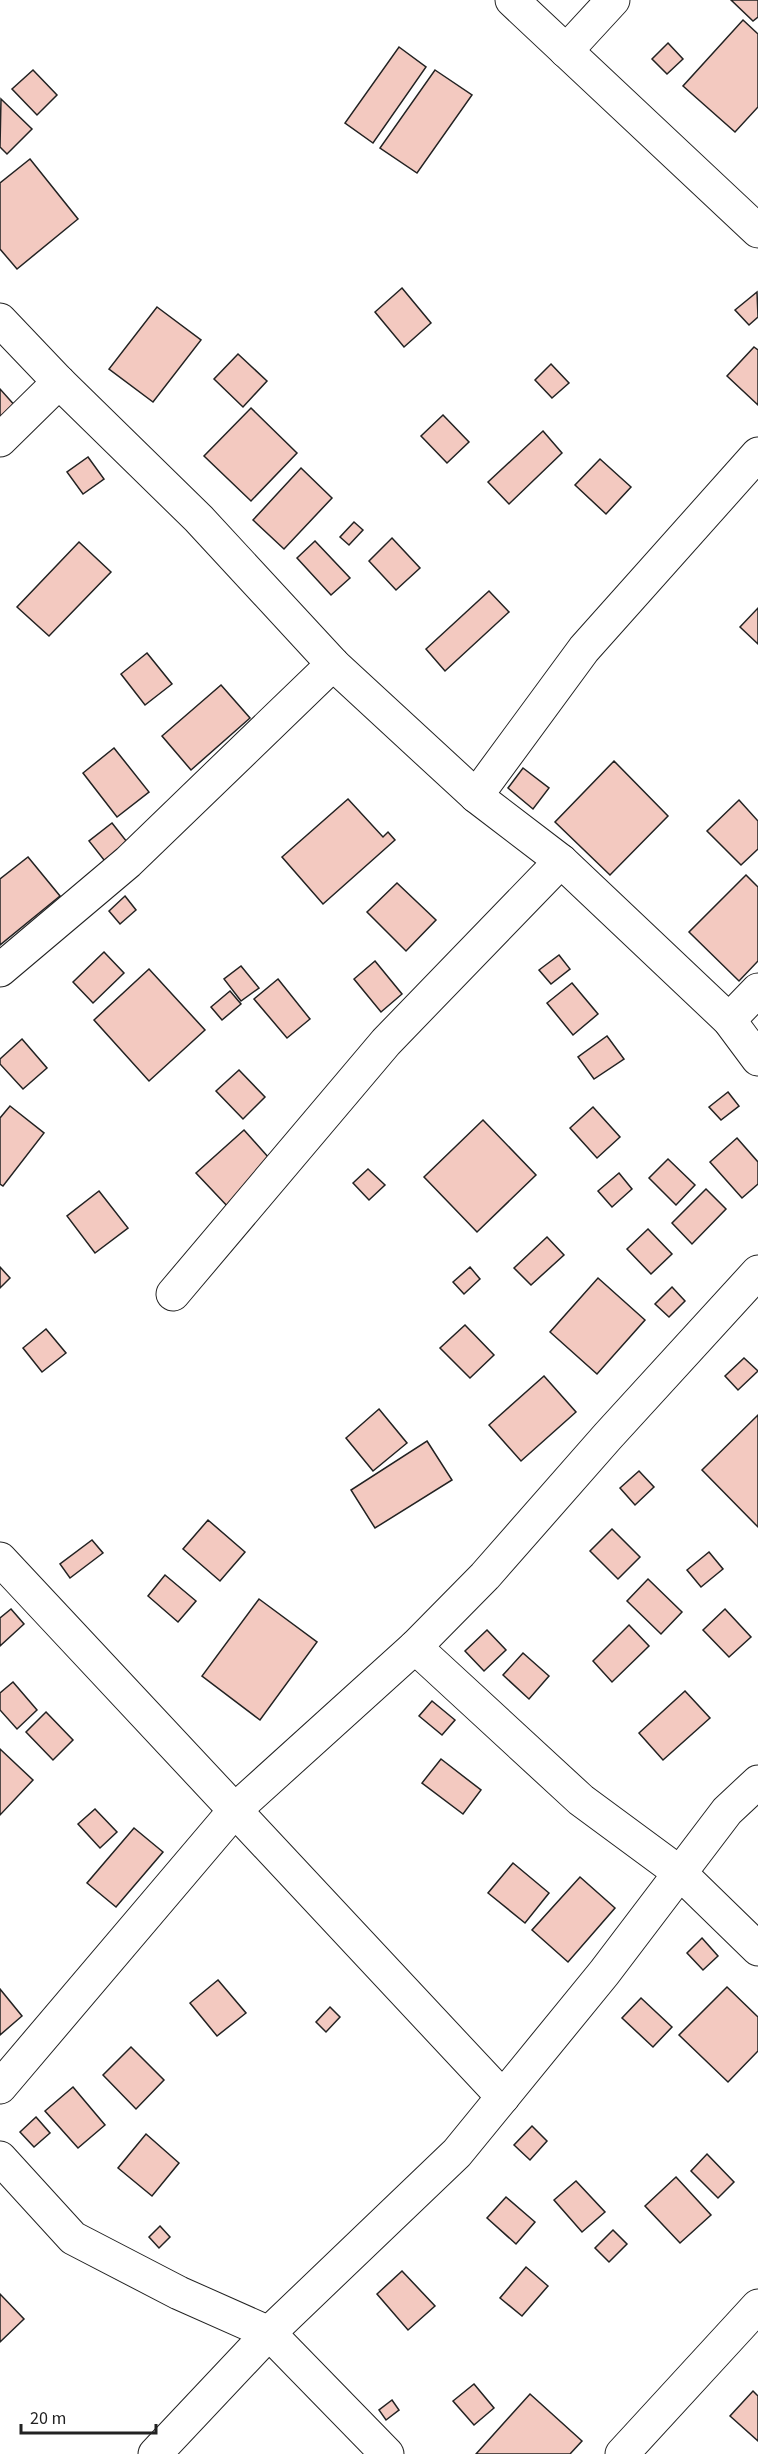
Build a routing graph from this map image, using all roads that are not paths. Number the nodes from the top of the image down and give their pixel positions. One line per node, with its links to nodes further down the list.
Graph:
1 (512, 0): 3 (street)
2 (613, 0): 3 (street)
3 (566, 51): 4 (street)
4 (758, 231)
5 (0, 320): 6 (street)
6 (59, 382): 7 (street); 9 (street)
7 (0, 440)
8 (758, 454): 10 (street)
9 (333, 664): 10 (street); 12 (street)
10 (476, 796): 11 (street)
11 (561, 861): 14 (street); 17 (street)
12 (0, 970)
13 (758, 990): 14 (street)
14 (729, 1020): 15 (street)
15 (758, 1059)
16 (758, 1272): 19 (street)
17 (173, 1294)
18 (0, 1559): 21 (street)
19 (415, 1647): 21 (street); 22 (street)
20 (758, 1782): 22 (street)
21 (236, 1809): 24 (street); 25 (street)
22 (680, 1873): 23 (street); 25 (street)
23 (758, 1949)
24 (0, 2086)
25 (503, 2097): 28 (street)
26 (0, 2158): 28 (street)
27 (758, 2306): 31 (street)
28 (269, 2333): 29 (street); 30 (street)
29 (155, 2454)
30 (387, 2454)
31 (622, 2454)

